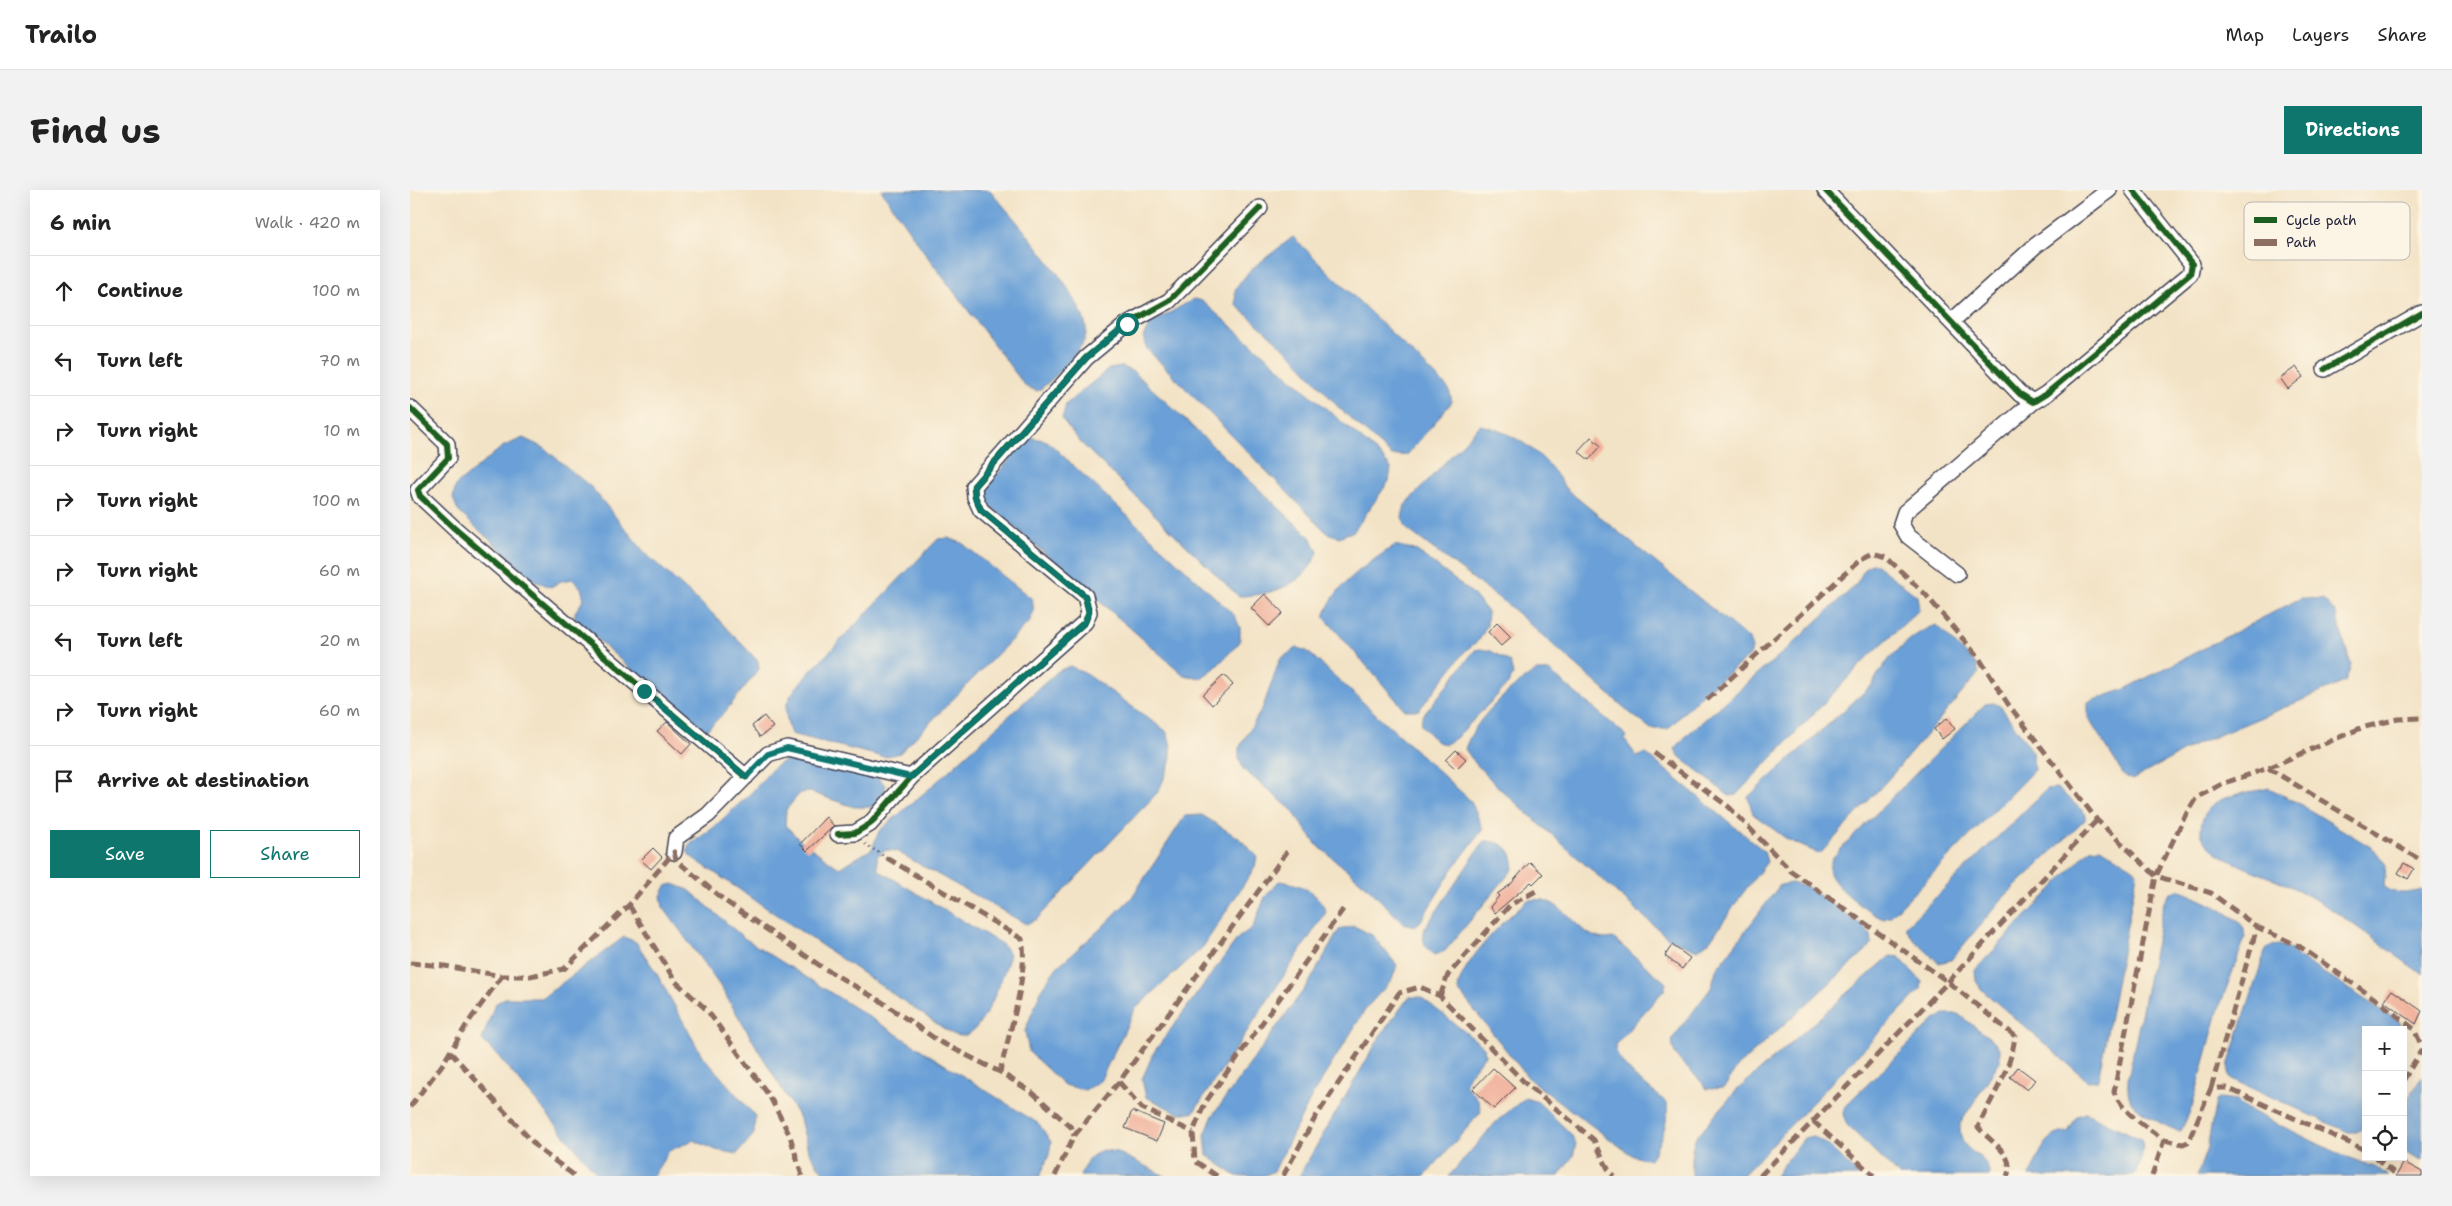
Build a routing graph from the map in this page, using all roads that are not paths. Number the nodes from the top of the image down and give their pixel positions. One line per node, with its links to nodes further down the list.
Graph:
1 (1825, 190): 6 (street)
2 (2109, 190): 6 (street)
3 (2132, 190): 8 (street)
4 (1260, 208): 12 (street)
5 (2422, 313): 7 (street)
6 (1951, 322): 8 (street)
7 (2324, 369)
8 (2033, 402): 10 (street)
9 (410, 408): 11 (street)
10 (1957, 574)
11 (746, 777): 12 (street); 14 (street)
12 (911, 777): 13 (street)
13 (838, 834)
14 (674, 852)

